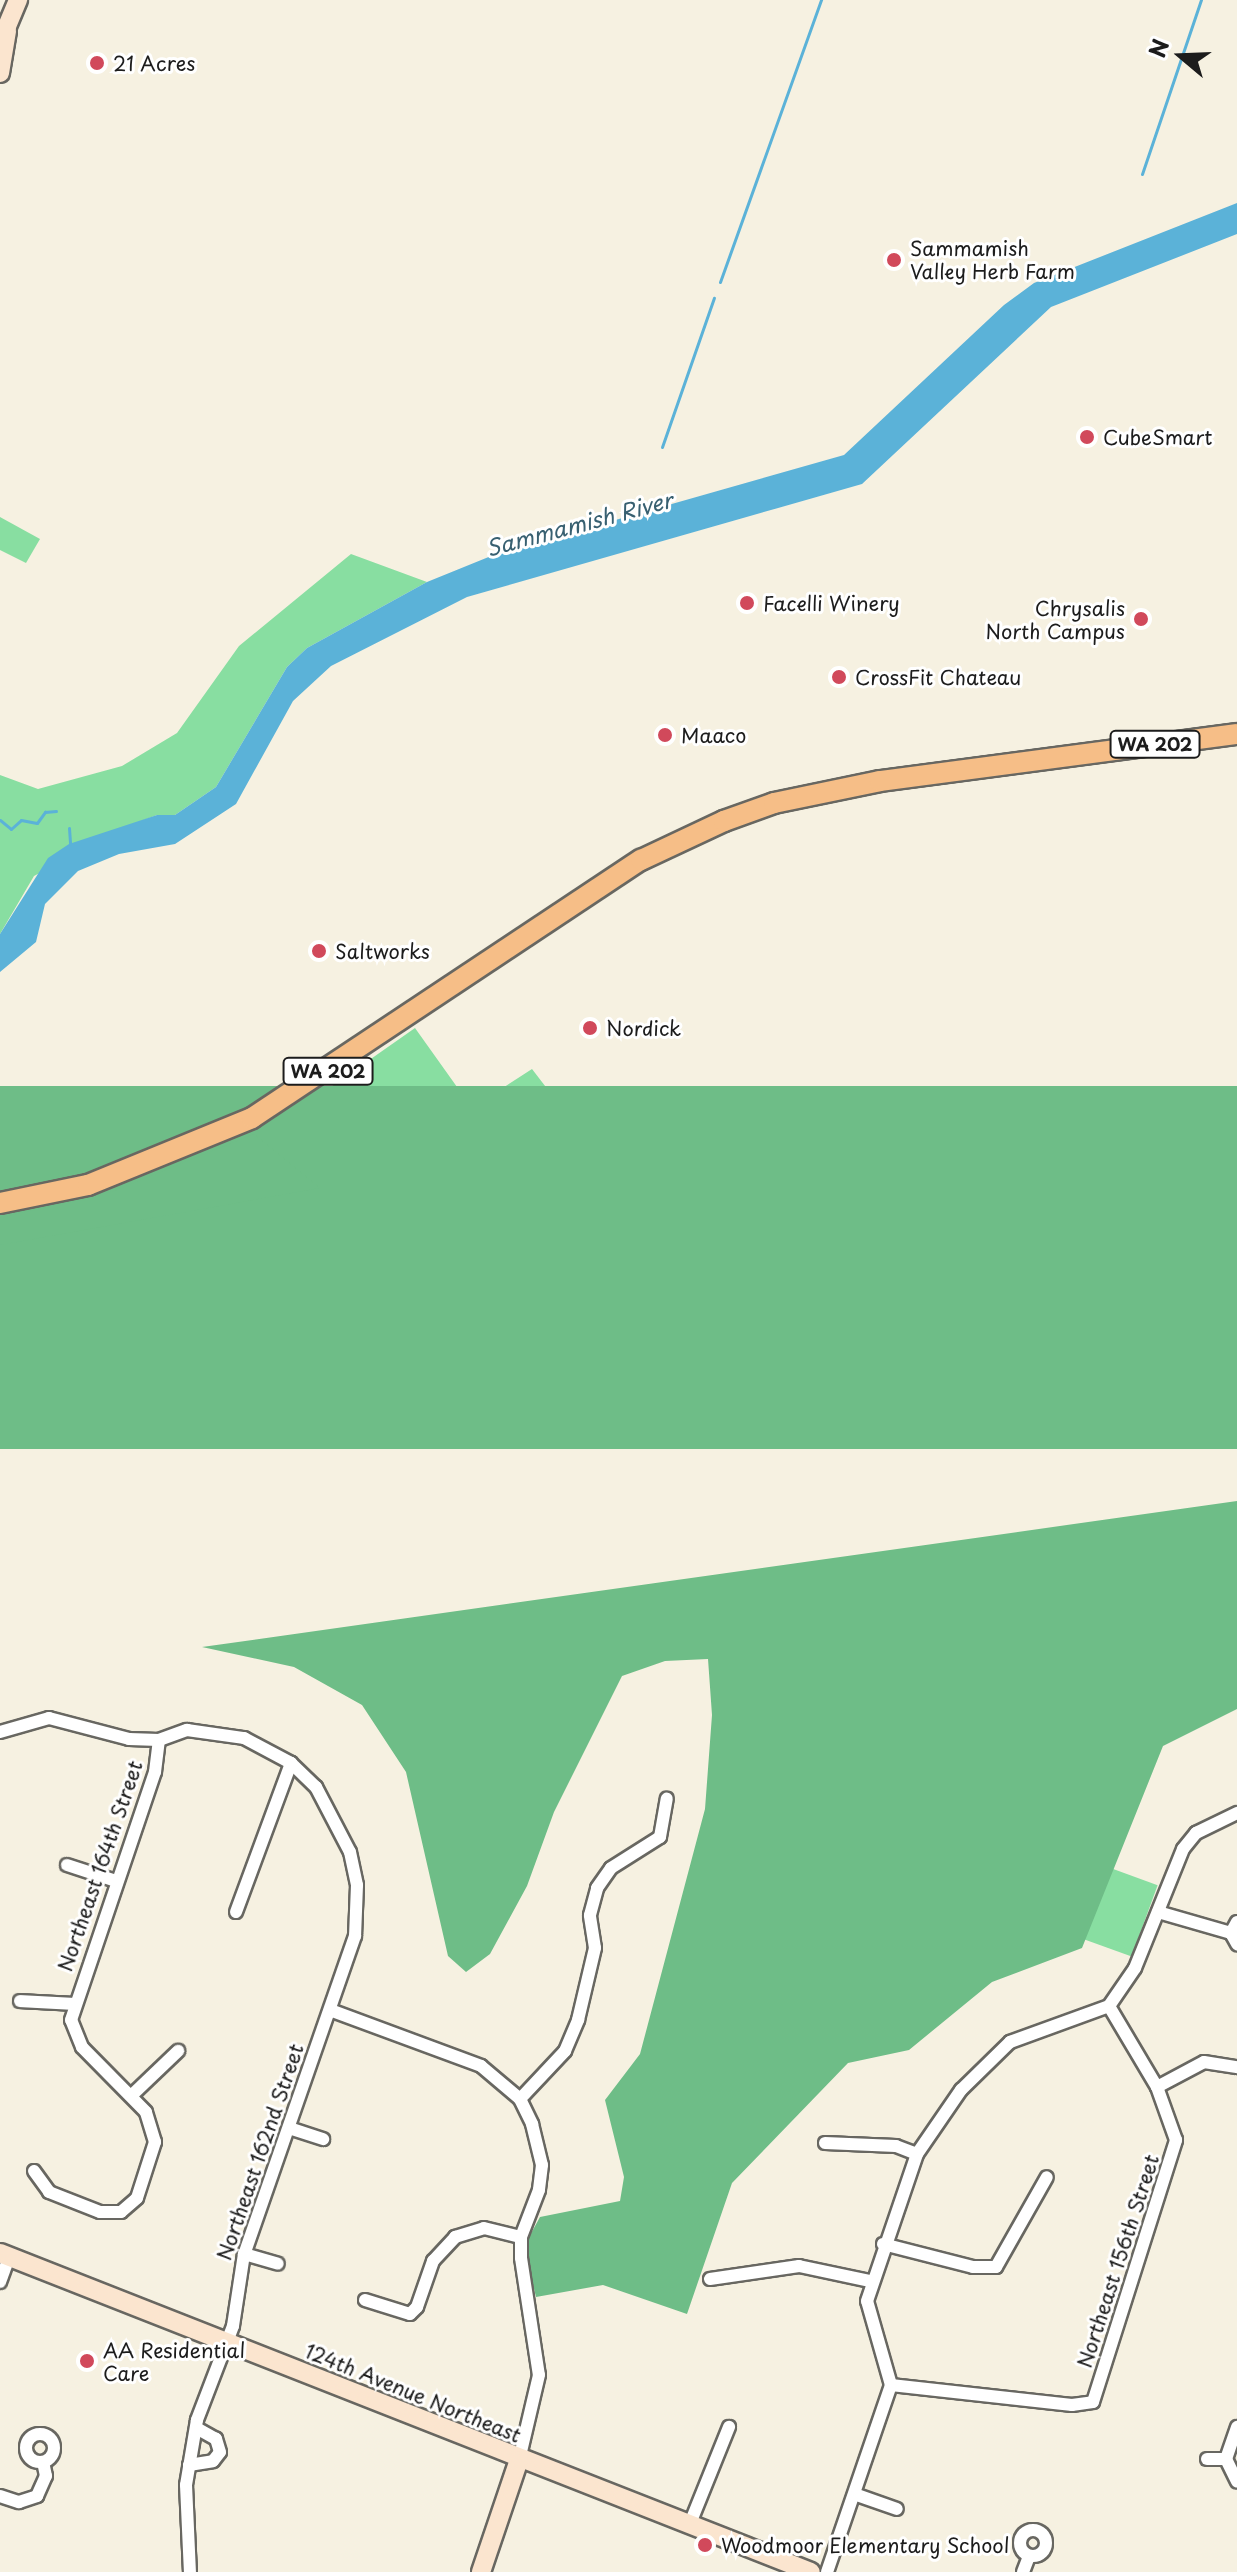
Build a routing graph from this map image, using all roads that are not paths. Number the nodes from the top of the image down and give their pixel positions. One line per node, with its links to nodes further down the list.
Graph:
1 (18, 0): 2 (street)
2 (3, 37): 3 (street)
3 (0, 73)
4 (1237, 734): 5 (main road, WA 202)
5 (0, 1203)
6 (0, 1732): 7 (street, Northeast 162nd Street)
7 (159, 1740): 8 (street, Northeast 162nd Street); 12 (street, Northeast 164th Street)
8 (291, 1763): 13 (street); 19 (street, Northeast 162nd Street)
9 (667, 1799): 24 (street)
10 (1237, 1813): 14 (street)
11 (67, 1865): 12 (street)
12 (116, 1881): 17 (street, Northeast 164th Street)
13 (236, 1912)
14 (1158, 1912): 15 (street); 18 (street)
15 (1235, 1933)
16 (20, 2001): 17 (street)
17 (74, 2004): 23 (street)
18 (1109, 2006): 22 (street, Northeast 156th Street); 28 (street)
19 (330, 2010): 24 (street); 25 (street, Northeast 162nd Street)
20 (178, 2051): 23 (street)
21 (1237, 2067): 22 (street)
22 (1157, 2087): 41 (street, Northeast 156th Street)
23 (132, 2095): 29 (street)
24 (520, 2099): 31 (street)
25 (289, 2128): 26 (street); 33 (street, Northeast 162nd Street)
26 (323, 2139)
27 (825, 2143): 28 (street)
28 (917, 2154): 32 (street)
29 (34, 2171)
30 (1047, 2177): 32 (street)
31 (521, 2237): 39 (street); 47 (street)
32 (883, 2244): 37 (street)
33 (244, 2254): 35 (street); 40 (street, Northeast 162nd Street)
34 (4, 2255): 38 (street); 40 (street, 124th Avenue Northeast)
35 (278, 2264)
36 (710, 2279): 37 (street)
37 (870, 2281): 41 (street)
38 (0, 2282)
39 (365, 2300)
40 (227, 2342): 44 (street, Northeast 162nd Street); 47 (street, 124th Avenue Northeast)
41 (891, 2385): 51 (street)
42 (729, 2427): 54 (street)
43 (1237, 2427): 46 (street)
44 (196, 2428): 49 (street, Northeast 162nd Street); 49 (street)
45 (1207, 2459): 46 (street)
46 (1226, 2459): 50 (street)
47 (519, 2460): 54 (street, 124th Avenue Northeast); 57 (street)
48 (43, 2462): 52 (street)
49 (189, 2465): 56 (street, Northeast 162nd Street)
50 (1237, 2482)
51 (857, 2495): 53 (street); 59 (street)
52 (0, 2496)
53 (897, 2509)
54 (689, 2526): 58 (street, 124th Avenue Northeast)
55 (1029, 2556): 60 (street)
56 (190, 2572)
57 (481, 2572)
58 (811, 2572)
59 (827, 2572)
60 (1023, 2572)

